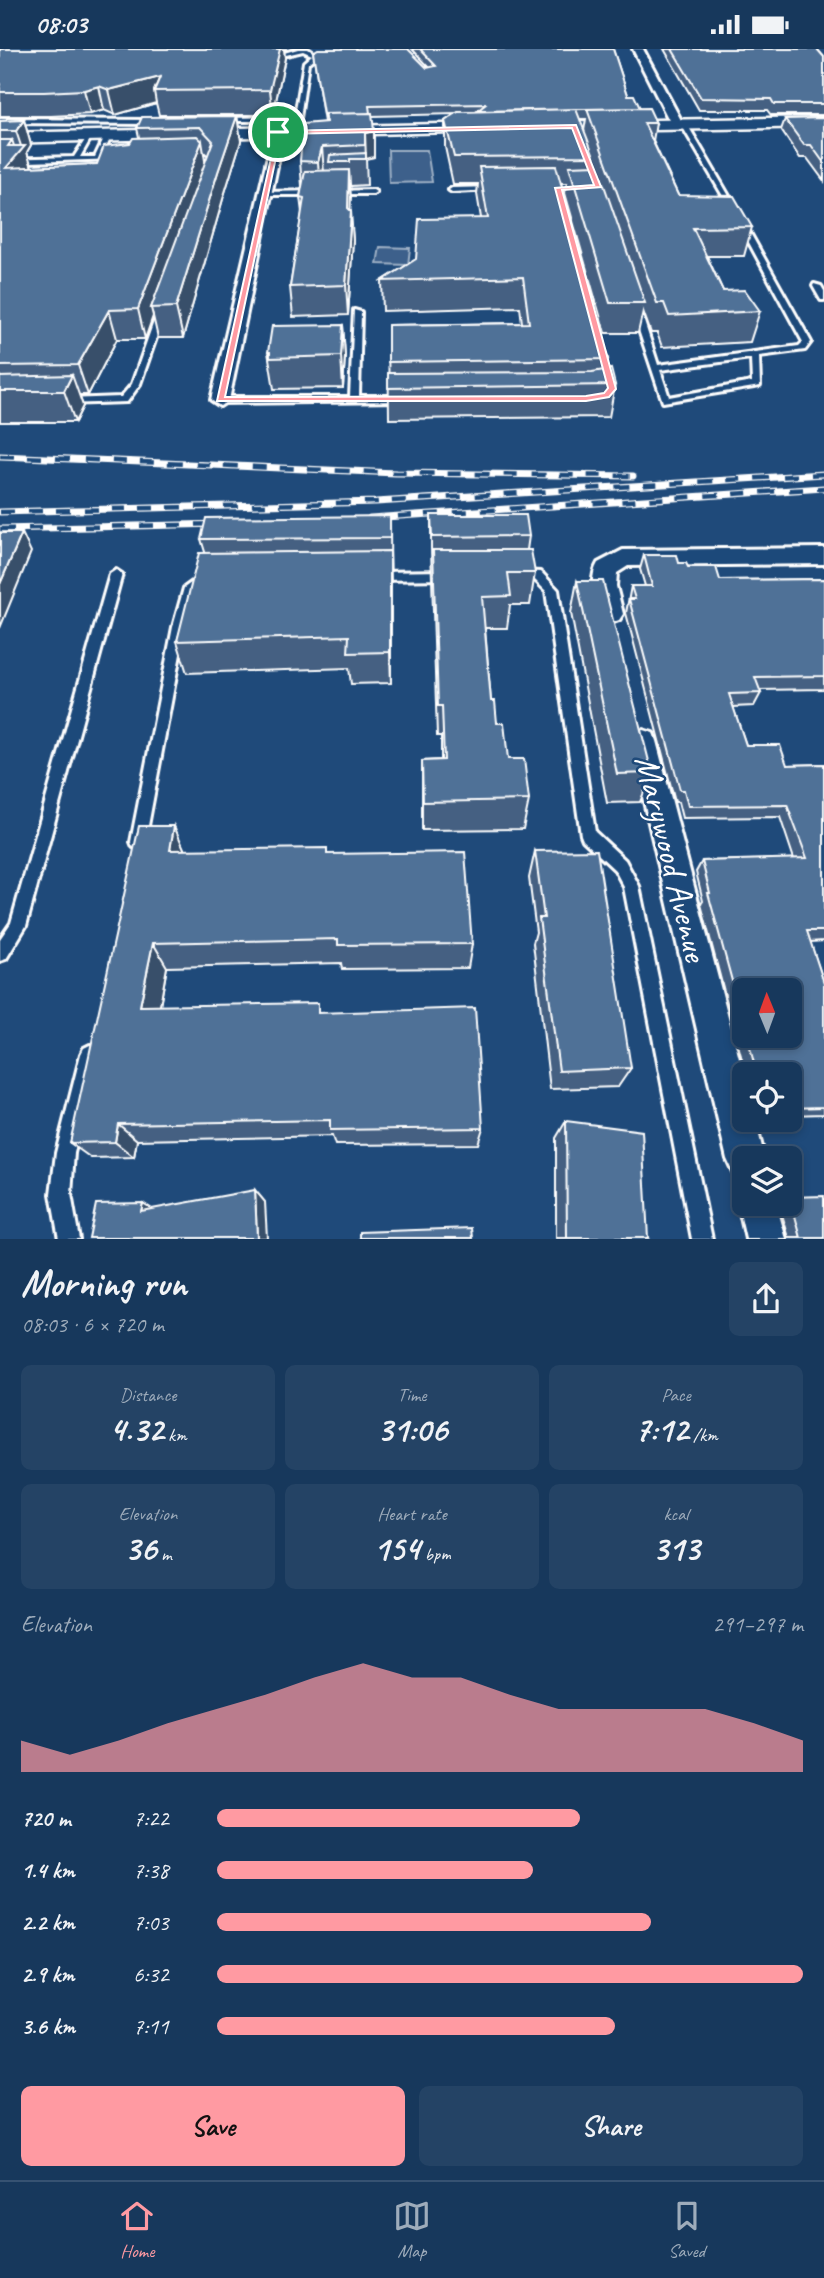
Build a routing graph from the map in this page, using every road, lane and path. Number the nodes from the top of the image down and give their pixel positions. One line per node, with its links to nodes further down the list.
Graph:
1 (304, 49): 4 (lane); 5 (lane)
2 (638, 49): 10 (street)
3 (322, 51): 4 (lane)
4 (313, 54): 11 (lane)
5 (262, 60)
6 (210, 120): 11 (lane)
7 (0, 121): 8 (lane)
8 (158, 121)
9 (824, 122): 10 (main road)
10 (681, 124): 11 (main road); 31 (lane)
11 (297, 125): 12 (main road)
12 (278, 132): 14 (main road); 25 (street)
13 (89, 136): 14 (main road); 15 (main road); 18 (lane)
14 (108, 136): 20 (lane)
15 (0, 138)
16 (131, 158): 20 (lane)
17 (66, 159): 18 (lane); 19 (lane); 21 (lane)
18 (76, 159): 20 (lane)
19 (0, 160)
20 (102, 161)
21 (58, 168)
22 (505, 189): 23 (lane)
23 (452, 190)
24 (373, 192): 25 (lane)
25 (264, 194): 35 (street)
26 (817, 286): 27 (lane)
27 (824, 298)
28 (633, 300): 32 (lane)
29 (165, 302): 36 (lane)
30 (358, 313): 33 (lane)
31 (755, 354): 32 (lane); 32 (lane)
32 (655, 368)
33 (354, 399): 34 (lane); 35 (lane)
34 (410, 399)
35 (220, 400)
36 (63, 402)
37 (824, 556): 43 (street)
38 (116, 573): 46 (lane)
39 (463, 575): 41 (lane)
40 (500, 575): 51 (lane)
41 (367, 576)
42 (216, 578): 45 (lane)
43 (617, 640)
44 (634, 708): 48 (street, Marywood Avenue)
45 (136, 851)
46 (0, 953)
47 (95, 1035): 50 (lane)
48 (743, 1146)
49 (761, 1216): 52 (street)
50 (69, 1238)
51 (702, 1238)
52 (766, 1238)

